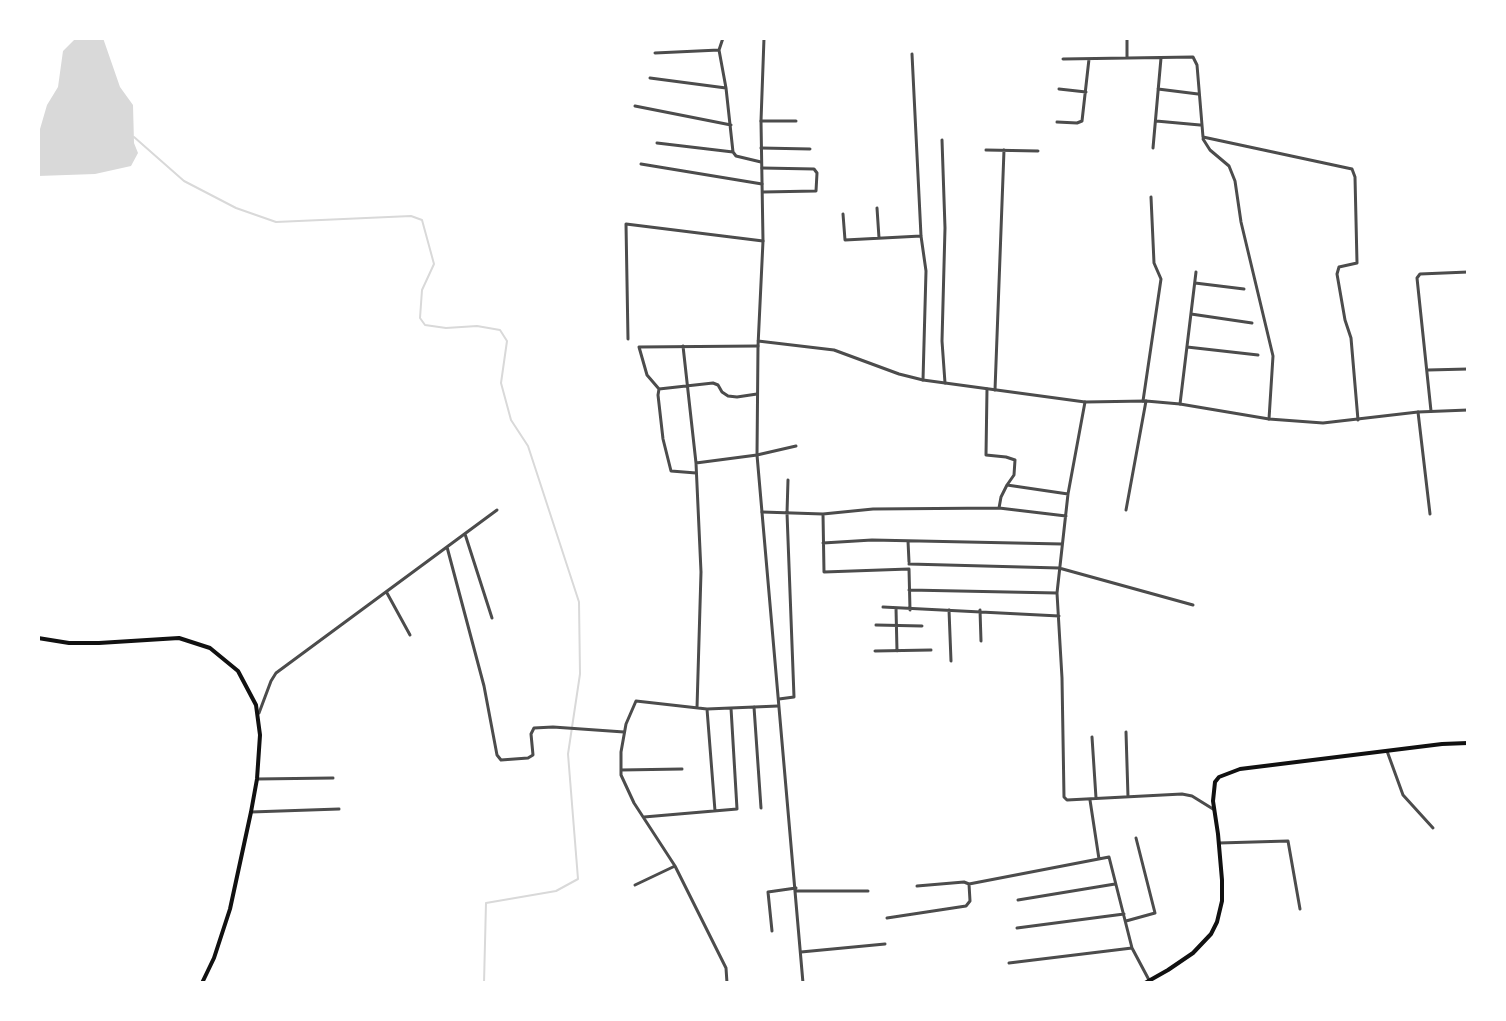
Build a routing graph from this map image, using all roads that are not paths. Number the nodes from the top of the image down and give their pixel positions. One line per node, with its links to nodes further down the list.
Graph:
1 (723, 38): 4 (street)
2 (764, 38): 18 (street)
3 (1127, 38): 7 (street)
4 (719, 50): 5 (street); 12 (street)
5 (655, 53)
6 (912, 54): 42 (street)
7 (1127, 58): 8 (street); 10 (street)
8 (1161, 58): 14 (street); 16 (street)
9 (1063, 59): 10 (street)
10 (1089, 59): 15 (street)
11 (650, 78): 12 (street)
12 (726, 88): 22 (street)
13 (1059, 89): 15 (street)
14 (1158, 89): 16 (street); 20 (street)
15 (1086, 92): 21 (street)
16 (1199, 94): 23 (street)
17 (635, 106): 22 (street)
18 (761, 121): 19 (street); 27 (street)
19 (796, 121)
20 (1156, 121): 23 (street); 28 (street)
21 (1057, 122)
22 (731, 125): 33 (street)
23 (1201, 125): 24 (street)
24 (1203, 137): 71 (street); 72 (street)
25 (942, 140): 59 (street)
26 (657, 143): 33 (street)
27 (761, 148): 29 (street); 34 (street)
28 (1153, 148)
29 (810, 149)
30 (986, 150): 31 (street)
31 (1004, 150): 32 (street); 63 (street)
32 (1038, 151)
33 (733, 152): 34 (street)
34 (761, 162): 36 (street)
35 (641, 164): 37 (street)
36 (762, 168): 37 (street); 38 (street)
37 (762, 184): 38 (street)
38 (763, 192): 44 (street)
39 (1151, 197): 65 (street)
40 (877, 208): 43 (street)
41 (843, 214): 43 (street)
42 (921, 236): 43 (street); 58 (street)
43 (879, 238)
44 (763, 241): 51 (street); 52 (street)
45 (1196, 272): 47 (street)
46 (1468, 272): 57 (street)
47 (1195, 283): 48 (street); 49 (street)
48 (1244, 289)
49 (1191, 314): 50 (street); 54 (street)
50 (1252, 323)
51 (628, 339)
52 (758, 344): 53 (street); 58 (street); 64 (street)
53 (683, 346): 60 (street); 61 (street)
54 (1187, 347): 55 (street); 67 (street)
55 (1258, 355)
56 (1468, 369): 57 (street)
57 (1426, 370): 69 (street)
58 (923, 380): 59 (street)
59 (945, 383): 62 (street)
60 (687, 387): 61 (street); 64 (street); 75 (street)
61 (659, 389): 76 (street)
62 (987, 389): 63 (street); 78 (street)
63 (995, 390): 66 (street)
64 (757, 394): 74 (street)
65 (1145, 401): 66 (street); 67 (street); 82 (street)
66 (1085, 402): 79 (street)
67 (1180, 404): 71 (street)
68 (1468, 410): 69 (street)
69 (1431, 411): 70 (street)
70 (1418, 412): 72 (street); 86 (street)
71 (1269, 419): 72 (street)
72 (1358, 420)
73 (796, 446): 74 (street)
74 (757, 455): 75 (street); 83 (street)
75 (696, 463): 76 (street)
76 (696, 473): 119 (street)
77 (788, 480): 84 (street)
78 (1007, 485): 79 (street); 80 (street)
79 (1068, 494): 87 (street)
80 (999, 508): 85 (street); 87 (street)
81 (497, 510): 88 (street)
82 (1126, 510)
83 (762, 512): 84 (street); 116 (street)
84 (787, 513): 85 (street); 116 (street)
85 (823, 514): 90 (street)
86 (1430, 514)
87 (1066, 516): 91 (street)
88 (465, 534): 92 (street); 105 (street)
89 (908, 541): 90 (street); 91 (street); 93 (street)
90 (823, 543): 93 (street)
91 (1062, 544): 94 (street)
92 (447, 547): 96 (street); 123 (street)
93 (909, 566): 94 (street); 95 (street)
94 (1059, 568): 97 (street); 98 (street)
95 (909, 590): 97 (street); 101 (street)
96 (386, 592): 109 (street); 122 (street)
97 (1057, 593): 104 (street)
98 (1193, 605)
99 (883, 607): 100 (street)
100 (896, 608): 101 (street); 107 (street)
101 (910, 610): 102 (street)
102 (949, 610): 103 (street); 115 (street)
103 (980, 610): 104 (street); 111 (street)
104 (1059, 616): 134 (street)
105 (492, 618)
106 (876, 625): 107 (street)
107 (897, 626): 108 (street); 114 (street)
108 (922, 626)
109 (410, 635)
110 (38, 638): 122 (main road)
111 (981, 641)
112 (931, 650): 114 (street)
113 (875, 651): 114 (street)
114 (897, 651)
115 (951, 661)
116 (777, 699): 117 (street)
117 (778, 706): 118 (street); 150 (street)
118 (754, 707): 120 (street); 135 (street)
119 (697, 708): 121 (street); 123 (street)
120 (731, 708): 121 (street); 138 (street)
121 (707, 709): 138 (street)
122 (258, 717): 131 (main road)
123 (625, 732): 129 (street)
124 (1126, 732): 132 (street)
125 (1092, 737): 133 (street)
126 (1468, 743): 127 (main road)
127 (1387, 751): 137 (main road); 141 (street)
128 (682, 769): 129 (street)
129 (621, 770): 140 (street)
130 (333, 778): 131 (street)
131 (257, 779): 139 (main road)
132 (1128, 797): 133 (street); 137 (street)
133 (1096, 798): 134 (street)
134 (1090, 799): 144 (street)
135 (761, 808)
136 (339, 809): 139 (street)
137 (1214, 810): 143 (main road)
138 (715, 811): 140 (street)
139 (251, 812): 164 (main road)
140 (644, 817): 145 (street)
141 (1433, 828)
142 (1136, 838): 156 (street)
143 (1219, 843): 153 (street); 163 (main road)
144 (1099, 859): 146 (street); 147 (street)
145 (675, 866): 148 (street); 165 (street)
146 (969, 884): 149 (street); 155 (street)
147 (1115, 884): 152 (street); 154 (street)
148 (635, 885)
149 (917, 886)
150 (796, 889): 151 (street); 158 (street); 161 (street)
151 (868, 891)
152 (1018, 900)
153 (1300, 909)
154 (1124, 914): 156 (street); 157 (street)
155 (887, 918)
156 (1126, 921): 160 (street)
157 (1017, 928)
158 (772, 931)
159 (885, 944): 161 (street)
160 (1132, 948): 162 (street); 163 (street)
161 (801, 952): 166 (street)
162 (1009, 963)
163 (1147, 982)
164 (202, 983)
165 (727, 983)
166 (803, 983)

